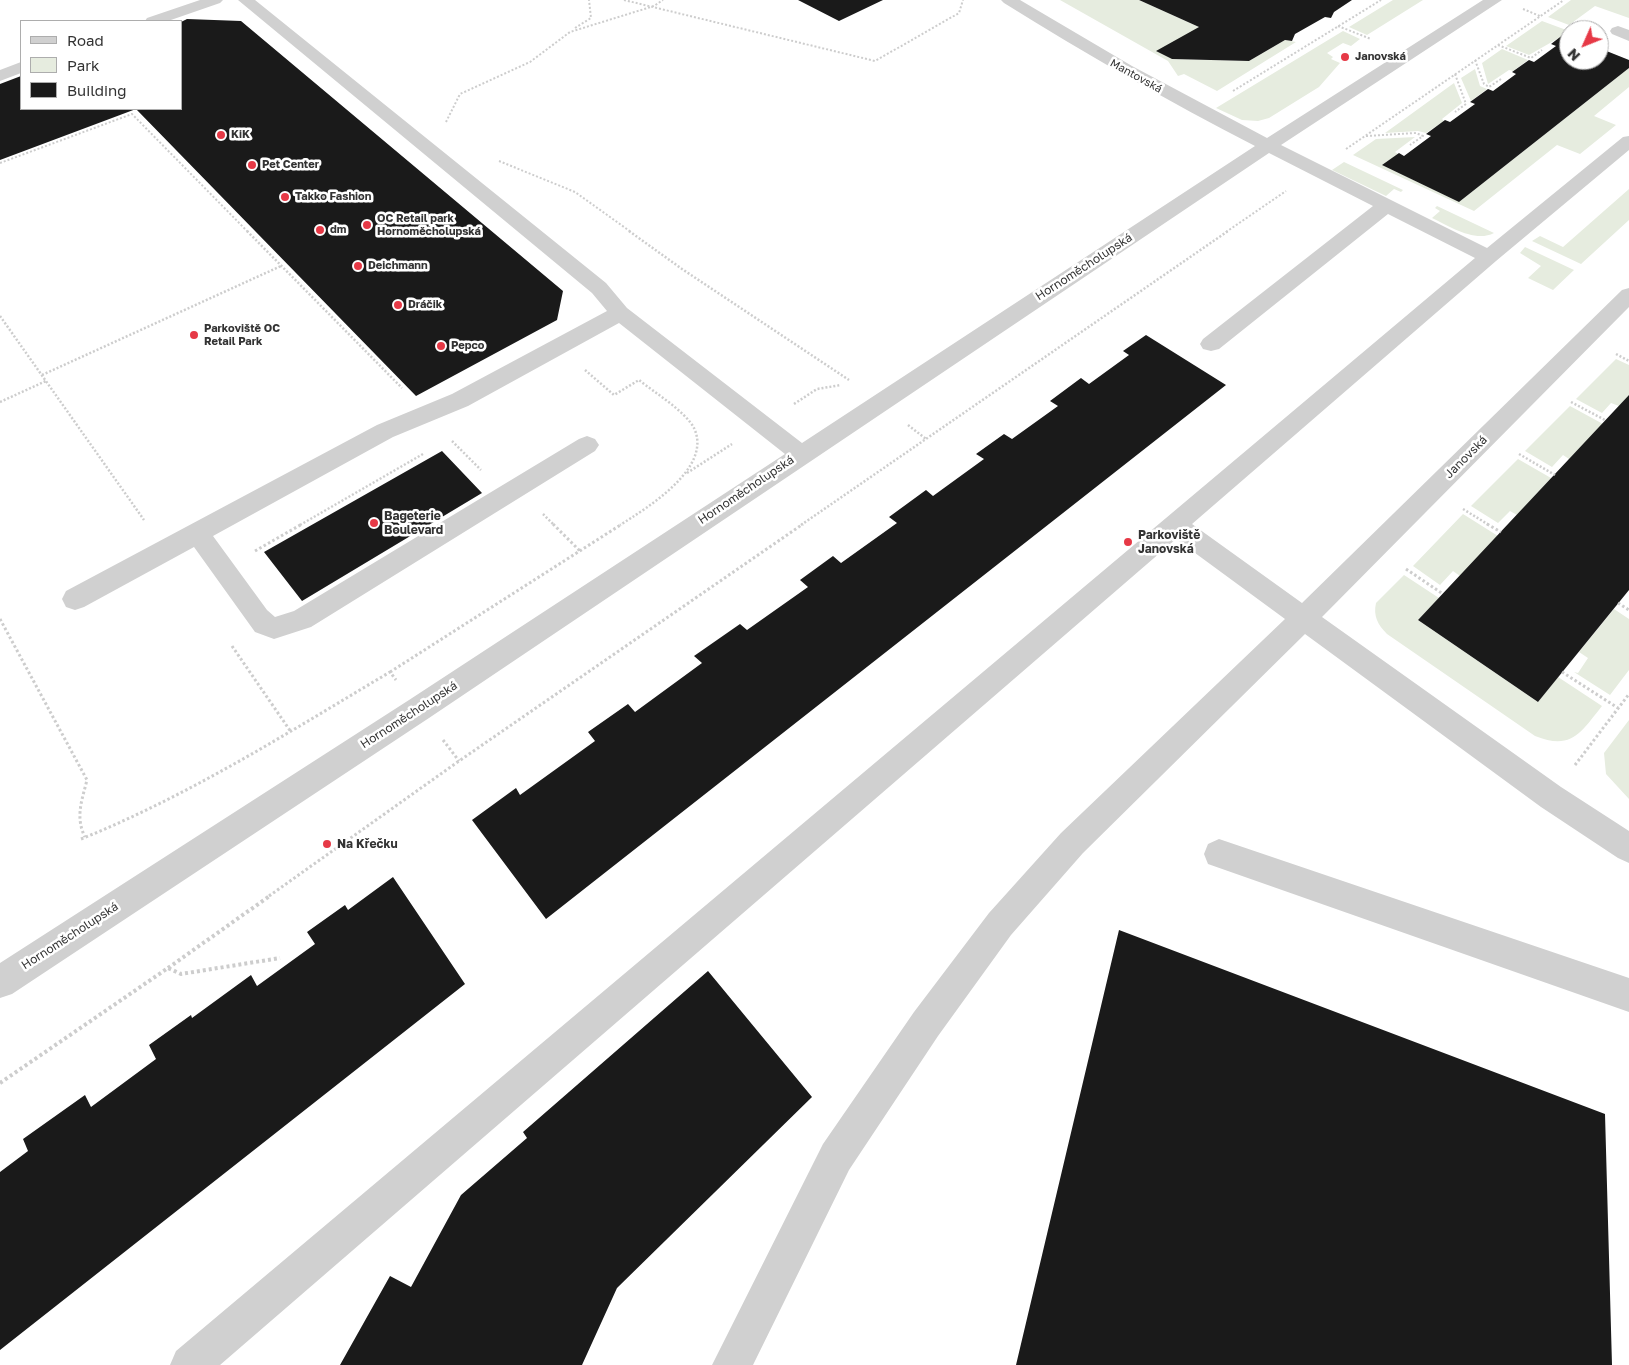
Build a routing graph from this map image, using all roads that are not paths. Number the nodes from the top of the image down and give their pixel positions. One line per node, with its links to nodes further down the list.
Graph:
1 (215, 0): 5 (street)
2 (246, 0): 13 (street)
3 (1008, 0): 9 (street, Mantovská)
4 (1494, 0): 9 (street, Hornoměcholupská)
5 (156, 15)
6 (20, 67): 7 (street)
7 (0, 76)
8 (1629, 141): 11 (street)
9 (1267, 146): 10 (street, Mantovská); 16 (street, Hornoměcholupská)
10 (1387, 205): 11 (street, Mantovská); 14 (street)
11 (1489, 257): 17 (street)
12 (1629, 295): 20 (street, Janovská)
13 (620, 313): 16 (street); 18 (street)
14 (1211, 344)
15 (587, 445): 18 (street)
16 (801, 454): 23 (street, Hornoměcholupská)
17 (1175, 526): 20 (street); 25 (street)
18 (197, 532): 19 (street)
19 (75, 599)
20 (1303, 619): 21 (street); 26 (street, Janovská)
21 (1629, 848)
22 (1219, 854): 24 (street)
23 (0, 982)
24 (1629, 995)
25 (190, 1365)
26 (732, 1365)

